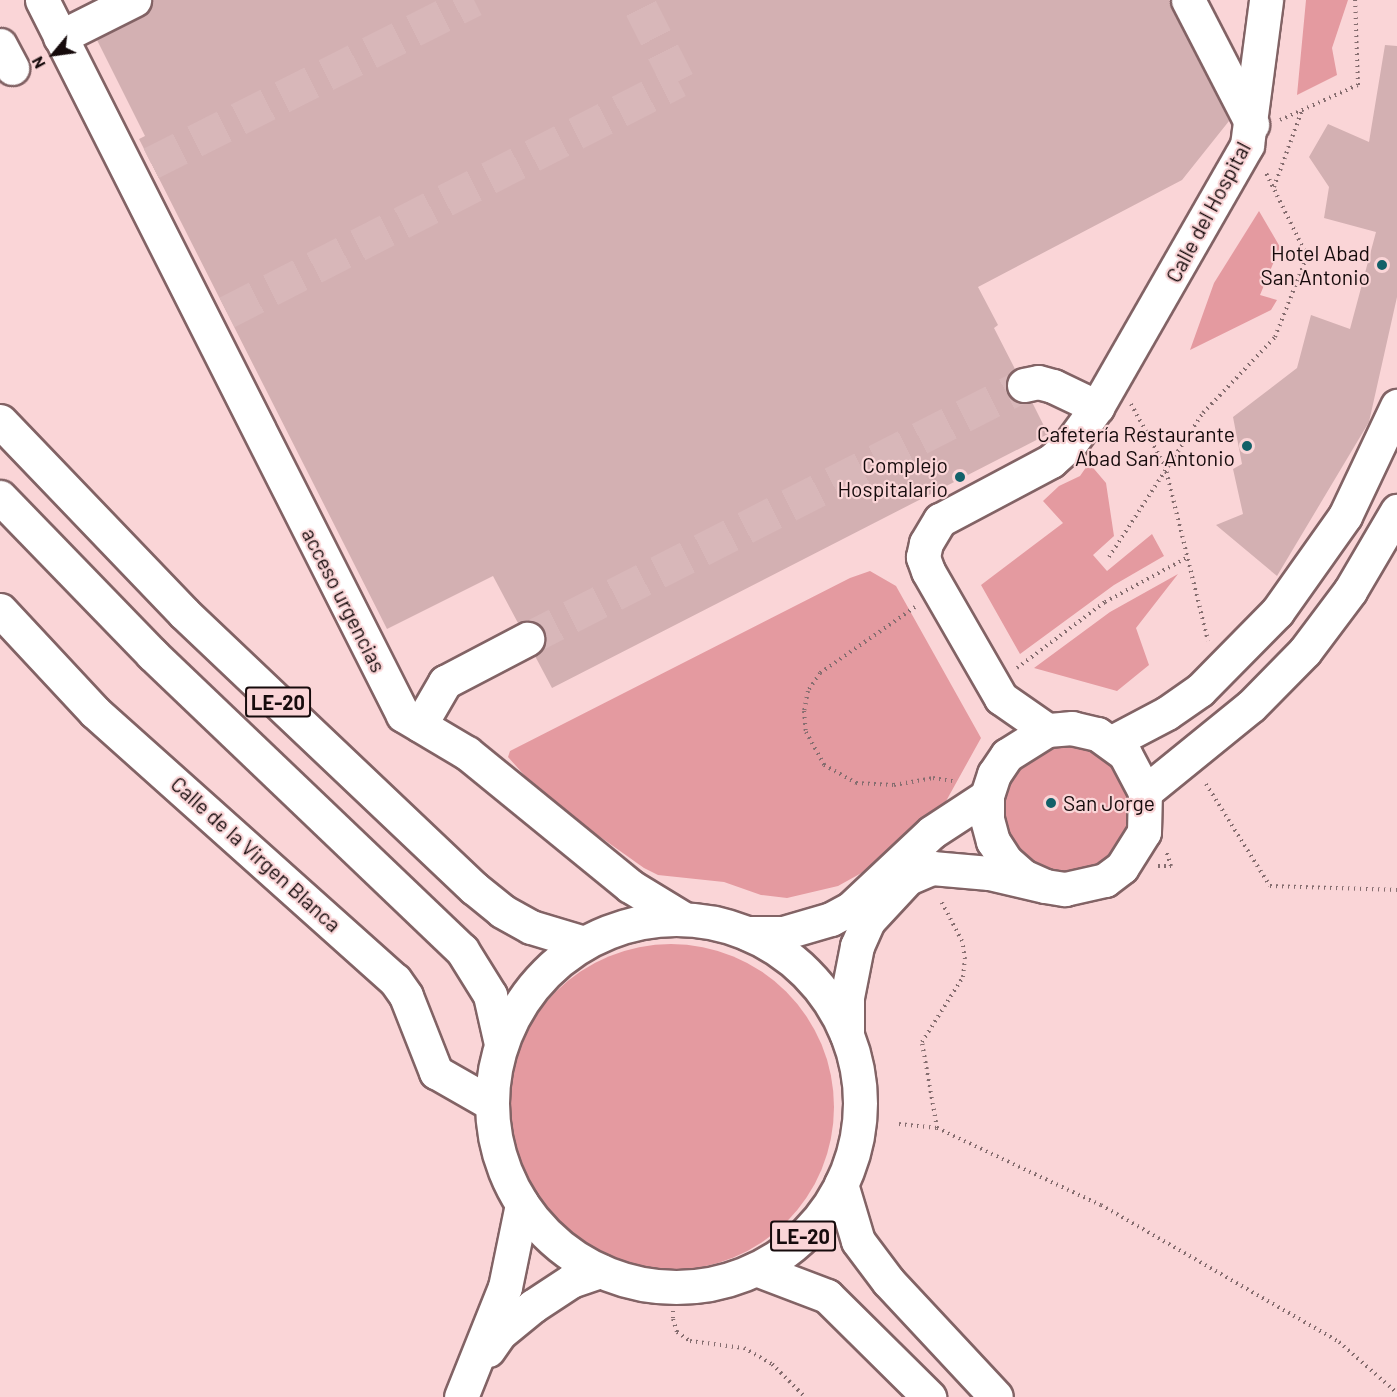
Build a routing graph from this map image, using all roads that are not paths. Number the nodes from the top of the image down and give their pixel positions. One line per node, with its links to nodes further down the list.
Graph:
1 (42, 0): 5 (main road, acceso urgencias)
2 (134, 0): 5 (main road)
3 (1188, 0): 6 (main road)
4 (1266, 0): 6 (main road, Calle del Hospital)
5 (60, 37): 16 (main road, acceso urgencias)
6 (1263, 123): 9 (main road, Calle del Hospital)
7 (1024, 386): 9 (main road)
8 (1397, 406): 18 (main road)
9 (1097, 407): 15 (main road, Calle del Hospital)
10 (0, 421): 25 (main road, LE-20)
11 (0, 497): 27 (main road, LE-20)
12 (1397, 511): 20 (main road)
13 (0, 610): 28 (main road, Calle de la Virgen Blanca)
14 (527, 639): 16 (main road)
15 (1001, 698): 17 (main road, Calle del Hospital); 19 (main road, Calle del Hospital)
16 (420, 725): 23 (main road, acceso urgencias)
17 (1047, 730): 18 (main road); 19 (main road)
18 (1112, 742): 20 (main road)
19 (1007, 755): 21 (main road)
20 (1145, 792): 22 (main road)
21 (987, 796): 22 (main road); 24 (main road)
22 (1045, 886): 26 (main road)
23 (684, 919): 24 (main road, LE-20 / LE-20); 25 (main road, LE-20 / LE-20)
24 (747, 933): 26 (main road, LE-20 / LE-20)
25 (584, 943): 27 (main road, LE-20 / LE-20)
26 (847, 1035): 29 (main road, LE-20 / LE-20)
27 (501, 1044): 28 (main road, LE-20 / LE-20)
28 (492, 1104): 30 (main road, LE-20 / LE-20)
29 (841, 1184): 31 (main road, LE-20 / LE-20); 35 (main road, LE-20)
30 (522, 1204): 32 (main road, LE-20 / LE-20); 33 (main road)
31 (756, 1269): 32 (main road, LE-20 / LE-20); 34 (main road, LE-20)
32 (600, 1271): 33 (main road)
33 (463, 1389)
34 (929, 1397)
35 (996, 1397)

